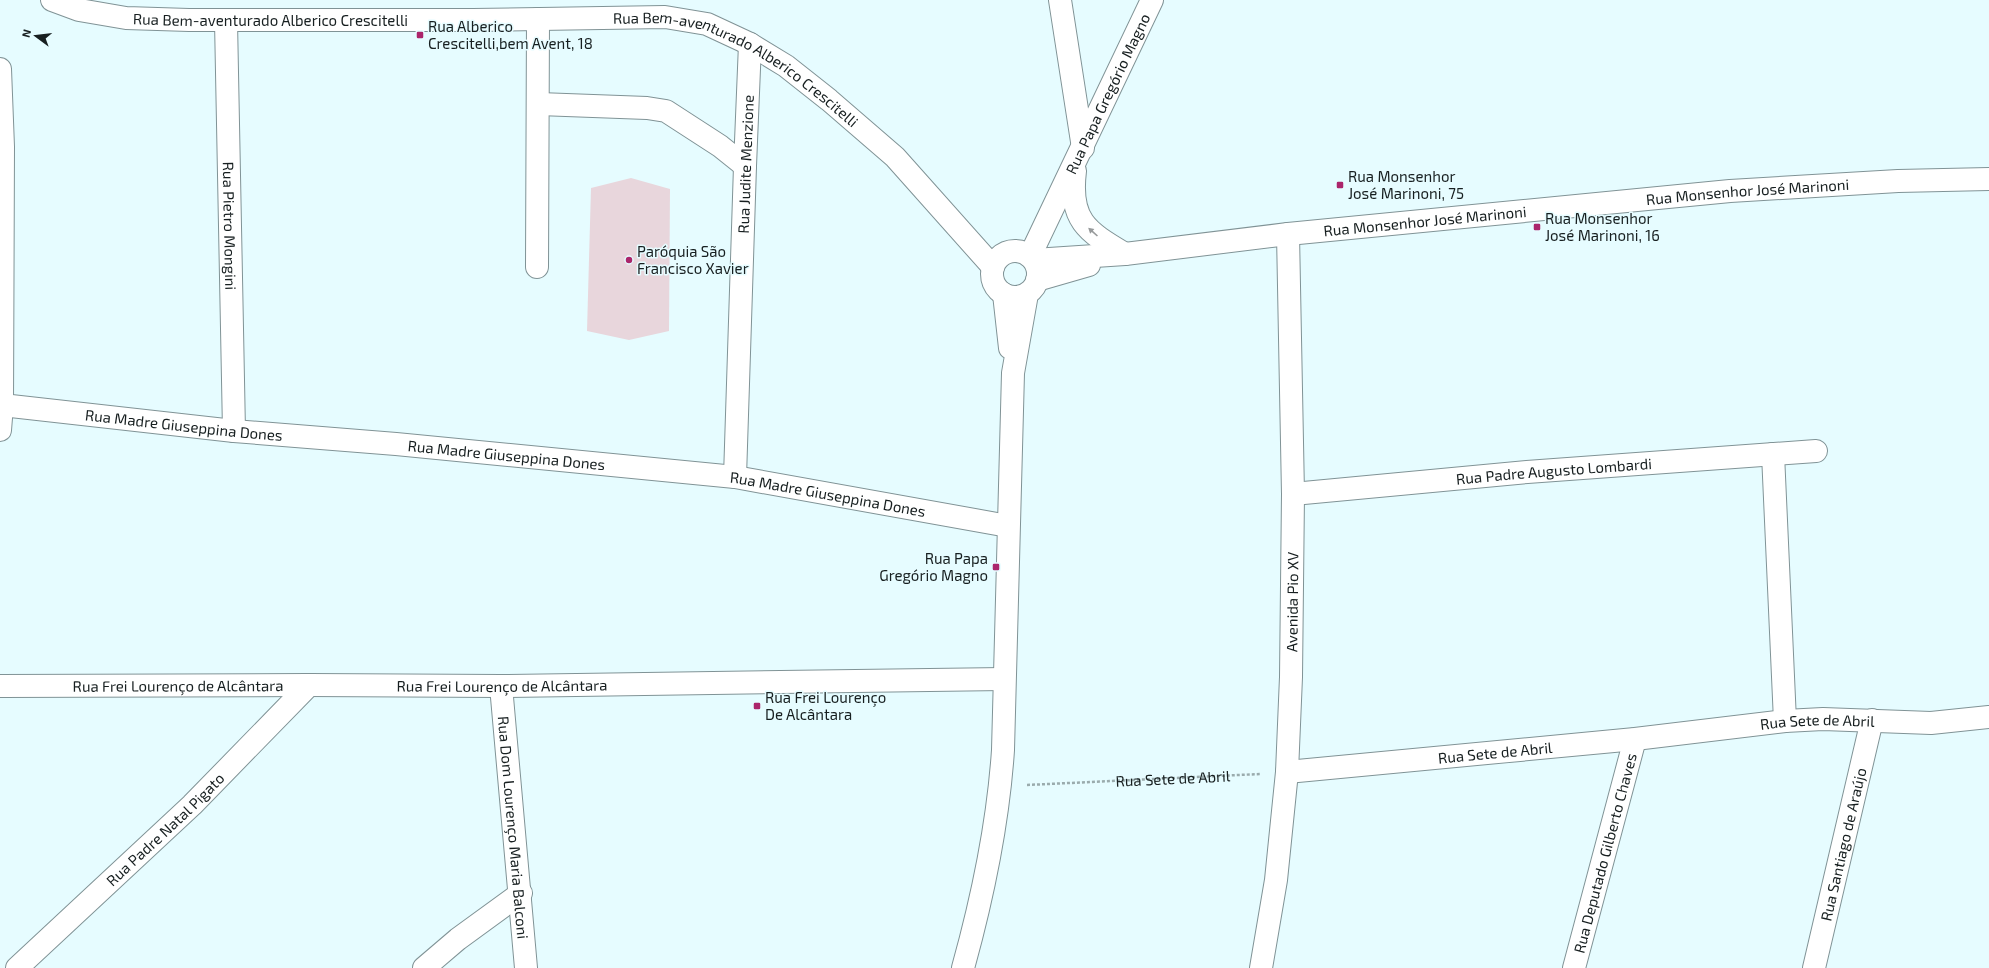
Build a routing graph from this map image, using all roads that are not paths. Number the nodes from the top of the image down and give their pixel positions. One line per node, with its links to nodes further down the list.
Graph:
1 (52, 0): 5 (street, Rua Bem-aventurado Alberico Crescitelli)
2 (1060, 0): 10 (street)
3 (1152, 0): 10 (street, Rua Papa Gregório Magno)
4 (538, 19): 5 (street, Rua Bem-aventurado Alberico Crescitelli); 6 (street, Rua Bem-aventurado Alberico Crescitelli); 8 (street)
5 (226, 21): 21 (street, Rua Pietro Mongini)
6 (750, 44): 11 (street, Rua Judite Menzione); 15 (street, Rua Bem-aventurado Alberico Crescitelli)
7 (0, 69): 9 (street)
8 (539, 104): 11 (street); 16 (street)
9 (1, 147): 19 (street)
10 (1079, 156): 14 (street, one-way to 10); 15 (street, Rua Papa Gregório Magno)
11 (745, 166): 24 (street, Rua Judite Menzione)
12 (1989, 179): 13 (street, Rua Monsenhor José Marinoni)
13 (1288, 234): 14 (street, Rua Monsenhor José Marinoni); 25 (street, Avenida Pio XV)
14 (1125, 254): 15 (street, Rua Monsenhor José Marinoni)
15 (1020, 266): 17 (street, Rua Monsenhor José Marinoni); 17 (street); 18 (street, Rua Papa Gregório Magno)
16 (537, 267)
17 (1004, 294): 18 (street, Rua Papa Gregório Magno)
18 (1013, 373): 26 (street, Rua Papa Gregório Magno)
19 (2, 405): 20 (street); 21 (street, Rua Madre Giuseppina Dones)
20 (0, 430)
21 (234, 431): 24 (street, Rua Madre Giuseppina Dones)
22 (1816, 451): 23 (street, Rua Padre Augusto Lombardi)
23 (1773, 454): 25 (street, Rua Padre Augusto Lombardi); 33 (street)
24 (735, 477): 26 (street, Rua Madre Giuseppina Dones)
25 (1293, 494): 35 (street, Avenida Pio XV)
26 (1008, 526): 27 (street, Rua Papa Gregório Magno)
27 (1004, 679): 30 (street, Rua Frei Lourenço de Alcântara); 40 (street, Rua Papa Gregório Magno)
28 (309, 685): 29 (street, Rua Frei Lourenço de Alcântara); 30 (street, Rua Frei Lourenço de Alcântara); 37 (street, Rua Padre Natal Pigato)
29 (0, 686)
30 (501, 686): 36 (street, Rua Dom Lourenço Maria Balconi)
31 (1989, 717): 32 (street, Rua Sete de Abril)
32 (1872, 720): 33 (street, Rua Sete de Abril); 43 (street, Rua Santiago de Araújo)
33 (1785, 721): 34 (street, Rua Sete de Abril)
34 (1635, 739): 35 (street, Rua Sete de Abril); 42 (street, Rua Deputado Gilberto Chaves)
35 (1287, 772): 41 (street, Avenida Pio XV)
36 (521, 894): 38 (street); 39 (street, Rua Dom Lourenço Maria Balconi)
37 (17, 968)
38 (424, 968)
39 (526, 968)
40 (963, 968)
41 (1261, 968)
42 (1574, 968)
43 (1814, 968)

